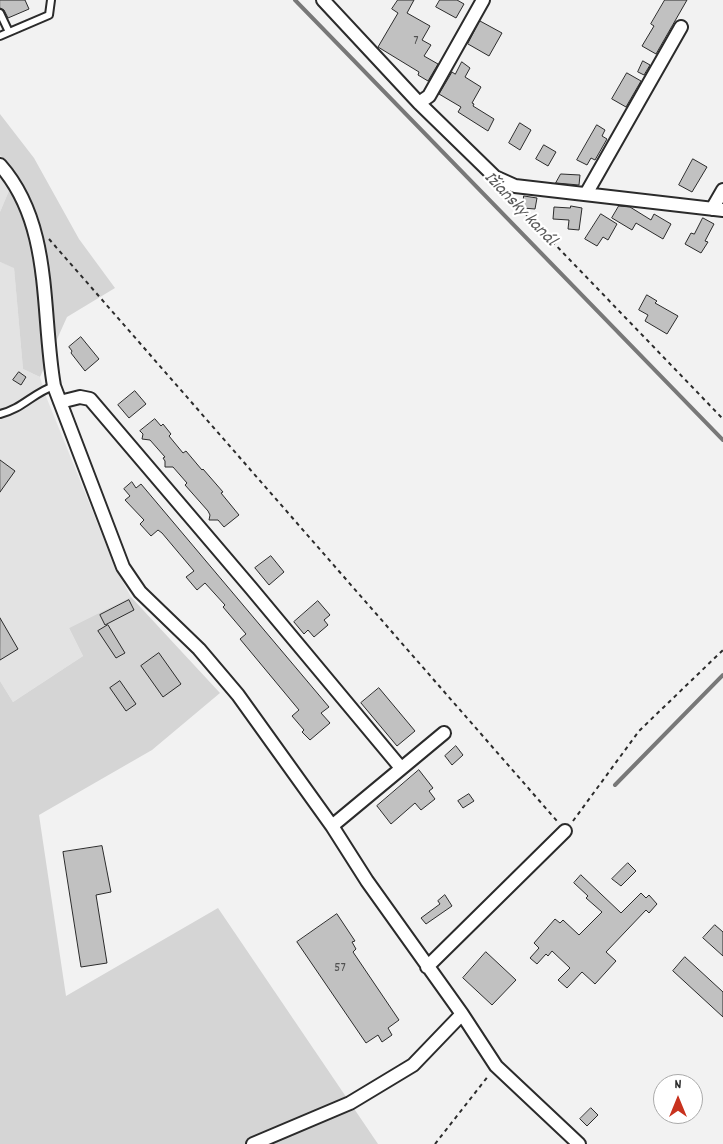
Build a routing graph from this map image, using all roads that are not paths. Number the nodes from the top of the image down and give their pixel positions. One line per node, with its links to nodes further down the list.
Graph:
1 (51, 0): 6 (lane)
2 (323, 0): 8 (street)
3 (483, 0): 8 (street)
4 (0, 13): 6 (lane)
5 (681, 27): 11 (street)
6 (9, 32): 7 (lane)
7 (0, 36)
8 (419, 103): 11 (street)
9 (0, 165): 13 (street)
10 (723, 190): 12 (street)
11 (586, 194): 12 (street)
12 (717, 209)
13 (54, 386): 14 (street); 15 (lane)
14 (60, 402): 17 (street); 18 (street)
15 (0, 414)
16 (444, 733): 17 (street)
17 (401, 768): 18 (street)
18 (332, 826): 20 (street)
19 (565, 831): 20 (street)
20 (427, 967): 21 (street)
21 (462, 1014): 22 (street); 23 (street)
22 (252, 1144)
23 (579, 1144)

